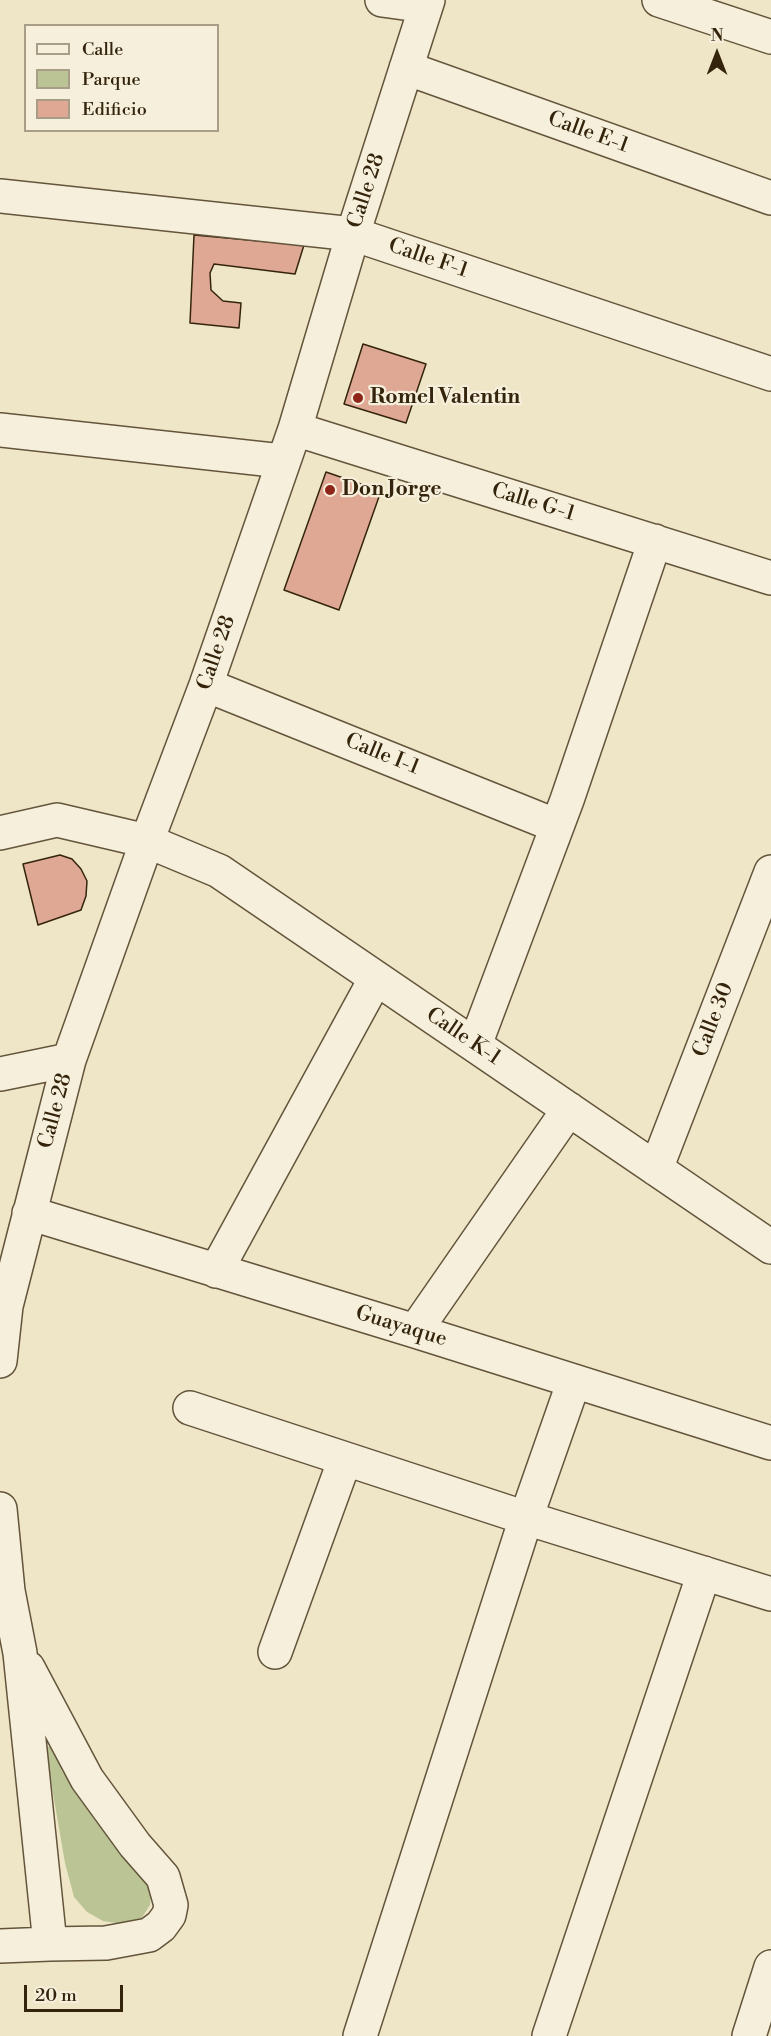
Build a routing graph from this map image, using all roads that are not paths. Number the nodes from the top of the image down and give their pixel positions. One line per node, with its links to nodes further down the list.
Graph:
1 (382, 0): 3 (street)
2 (659, 0): 4 (street)
3 (427, 3): 5 (street, Calle 28)
4 (771, 37)
5 (406, 68): 7 (street, Calle E-1); 8 (street, Calle 28)
6 (0, 196): 8 (street, Calle F-1)
7 (771, 198)
8 (353, 234): 9 (street, Calle F-1); 10 (street, Calle 28)
9 (771, 374)
10 (295, 429): 12 (street, Calle 28); 13 (street, Calle G-1)
11 (0, 430): 12 (street)
12 (282, 461): 15 (street, Calle 28)
13 (655, 541): 14 (street, Calle G-1); 16 (street)
14 (771, 578)
15 (206, 685): 16 (street, Calle I-1); 18 (street, Calle 28)
16 (557, 826): 21 (street)
17 (0, 833): 18 (street, Calle K-1)
18 (147, 841): 20 (street, Calle K-1); 22 (street, Calle 28)
19 (771, 872): 25 (street, Calle 30)
20 (376, 978): 21 (street, Calle K-1); 28 (street)
21 (475, 1045): 24 (street, Calle K-1)
22 (69, 1060): 23 (street); 26 (street, Calle 28)
23 (0, 1074)
24 (569, 1109): 25 (street, Calle K-1); 30 (street)
25 (656, 1169): 27 (street, Calle K-1)
26 (30, 1213): 28 (street, Guayaque); 29 (street, Calle 28)
27 (771, 1247)
28 (216, 1271): 30 (street, Guayaque)
29 (3, 1306): 31 (street, Calle 28)
30 (415, 1331): 32 (street, Guayaque)
31 (0, 1361)
32 (574, 1381): 34 (street, Guayaque); 37 (street)
33 (190, 1408): 35 (street)
34 (771, 1443)
35 (345, 1459): 37 (street); 41 (street)
36 (0, 1509): 39 (street)
37 (526, 1518): 38 (street); 45 (street)
38 (704, 1573): 40 (street); 46 (street)
39 (4, 1592): 42 (street)
40 (771, 1594)
41 (275, 1652)
42 (20, 1653): 43 (street); 43 (street)
43 (26, 1945)
44 (771, 1967): 47 (street)
45 (360, 2036)
46 (549, 2036)
47 (749, 2036)

